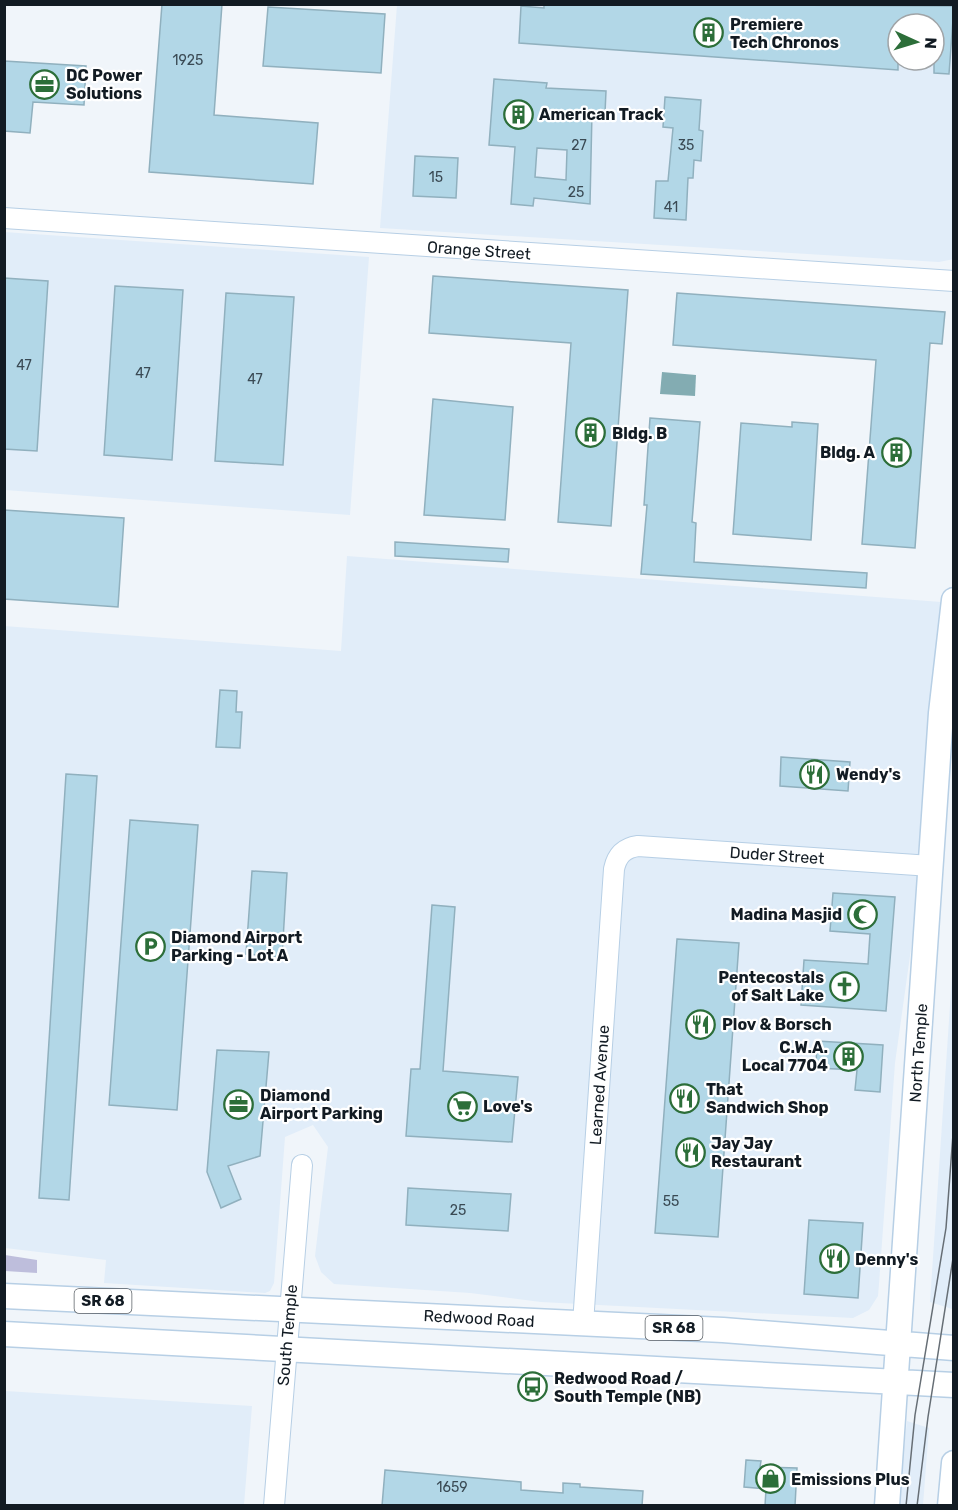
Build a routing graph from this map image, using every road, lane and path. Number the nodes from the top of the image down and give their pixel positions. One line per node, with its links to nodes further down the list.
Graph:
1 (4, 218): 2 (street, Orange Street)
2 (954, 281)
3 (954, 600): 5 (main road, North Temple)
4 (625, 850): 5 (street, Duder Street); 9 (street, Learned Avenue)
5 (931, 866): 11 (main road, North Temple)
6 (302, 1165): 8 (street, South Temple)
7 (4, 1296): 8 (main road, Redwood Road / SR 68)
8 (288, 1310): 9 (main road, Redwood Road / SR 68); 12 (street, South Temple)
9 (583, 1324): 11 (main road, Redwood Road / SR 68)
10 (4, 1334): 12 (main road, SR 68)
11 (900, 1342): 13 (main road, Redwood Road / SR 68); 14 (main road, North Temple)
12 (285, 1348): 14 (main road, SR 68); 17 (street, South Temple)
13 (954, 1348)
14 (897, 1382): 15 (main road, SR 68); 18 (main road, North Temple)
15 (954, 1385)
16 (954, 1463): 19 (main road)
17 (274, 1506)
18 (887, 1506)
19 (950, 1506)

